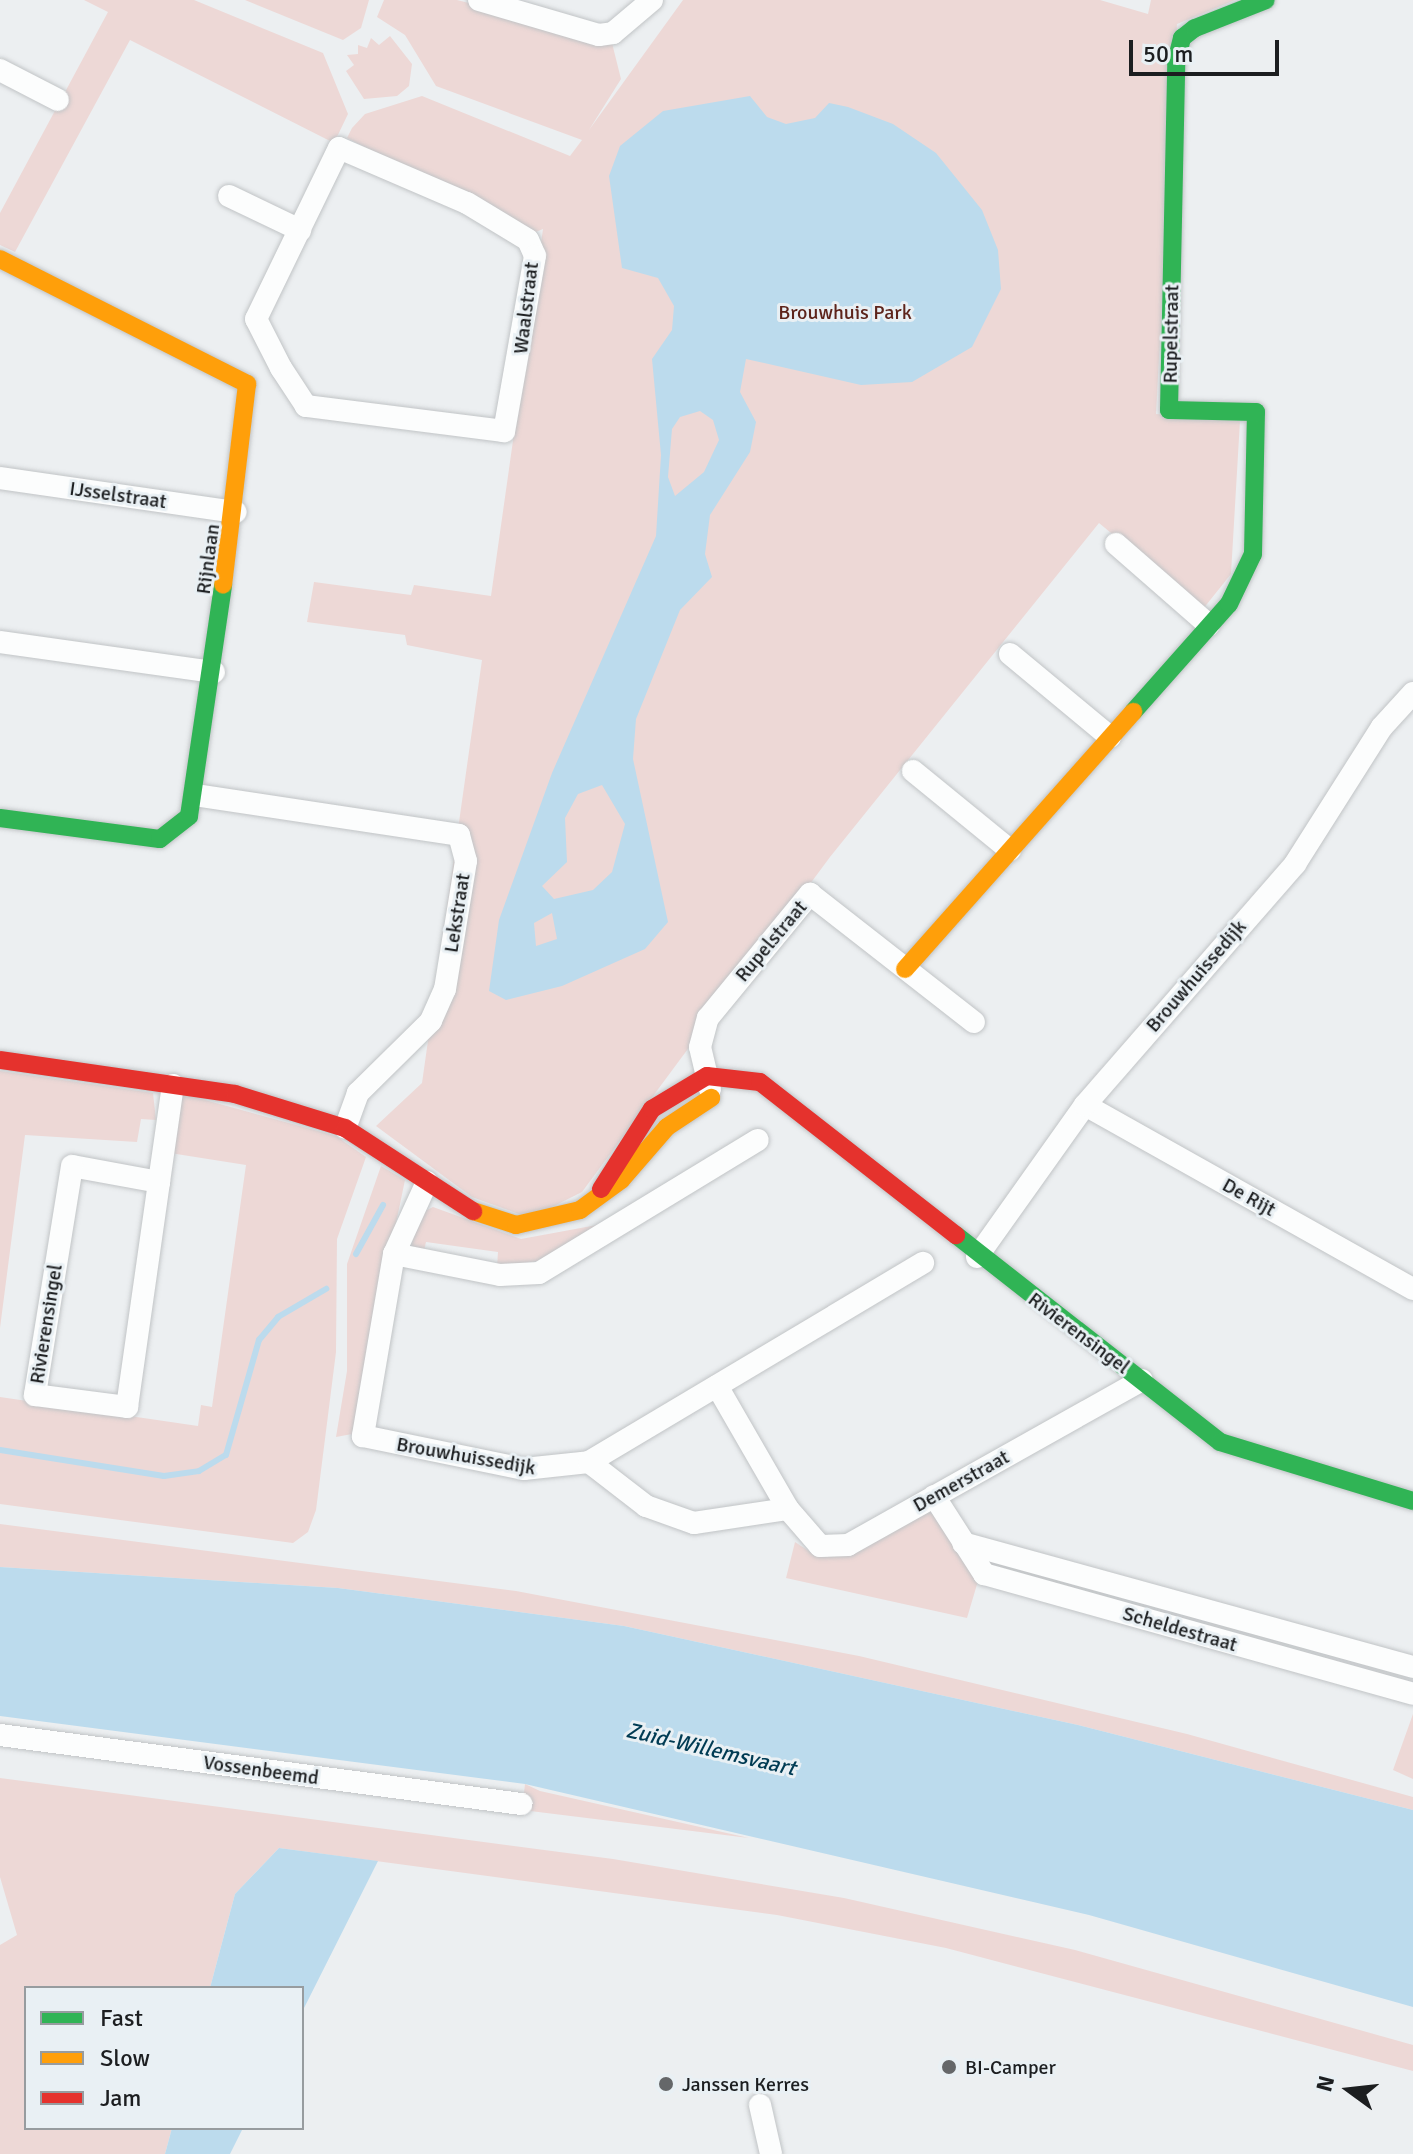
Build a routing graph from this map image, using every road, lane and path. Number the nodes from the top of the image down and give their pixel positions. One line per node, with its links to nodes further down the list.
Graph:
1 (479, 0): 2 (street)
2 (652, 0)
3 (1266, 0): 14 (street, Rupelstraat)
4 (0, 70): 5 (street)
5 (58, 100)
6 (229, 196): 7 (street)
7 (300, 230): 9 (street, Waalstraat); 9 (street, Waalstraat)
8 (0, 259): 10 (street)
9 (281, 368): 10 (street)
10 (247, 384): 12 (street, Rijnlaan)
11 (0, 478): 12 (street, IJsselstraat)
12 (236, 512): 17 (street, Rijnlaan)
13 (1116, 544): 14 (street)
14 (1209, 625): 19 (street, Rupelstraat)
15 (0, 642): 17 (street)
16 (1010, 654): 19 (street)
17 (214, 672): 21 (street, Rijnlaan)
18 (1413, 693): 29 (street, Brouwhuissedijk)
19 (1110, 737): 23 (street, Rupelstraat)
20 (913, 771): 23 (street)
21 (195, 795): 22 (street, Rijnlaan); 30 (street, Lekstraat)
22 (0, 818)
23 (1010, 850): 24 (street, Rupelstraat)
24 (905, 969): 25 (street, Rupelstraat); 28 (street, Rupelstraat)
25 (974, 1022)
26 (0, 1060): 27 (street)
27 (173, 1085): 30 (street); 32 (street, Rivierensingel)
28 (709, 1087): 33 (street); 35 (street, Rivierensingel)
29 (1085, 1105): 35 (street, Brouwhuissedijk); 37 (street, De Rijt)
30 (345, 1128): 33 (street)
31 (758, 1140): 34 (street)
32 (159, 1182): 32 (street, Rivierensingel)
33 (427, 1182): 34 (street, Brouwhuissedijk)
34 (394, 1254): 40 (street, Brouwhuissedijk)
35 (977, 1257): 38 (street, Rivierensingel)
36 (923, 1263): 39 (street, Brouwhuissedijk)
37 (1413, 1289)
38 (1142, 1380): 41 (street, Demerstraat); 42 (street, Rivierensingel)
39 (717, 1386): 40 (street, Brouwhuissedijk); 43 (street, Demerstraat)
40 (589, 1462): 43 (street)
41 (934, 1496): 43 (street, Demerstraat); 44 (street, Scheldestraat)
42 (1413, 1501)
43 (788, 1509)
44 (963, 1543): 45 (street, Scheldestraat); 46 (street, Scheldestraat)
45 (1413, 1667)
46 (1413, 1694)
47 (0, 1735): 48 (street, Vossenbeemd)
48 (521, 1804)
49 (771, 2154): 50 (street)
50 (786, 2154)

